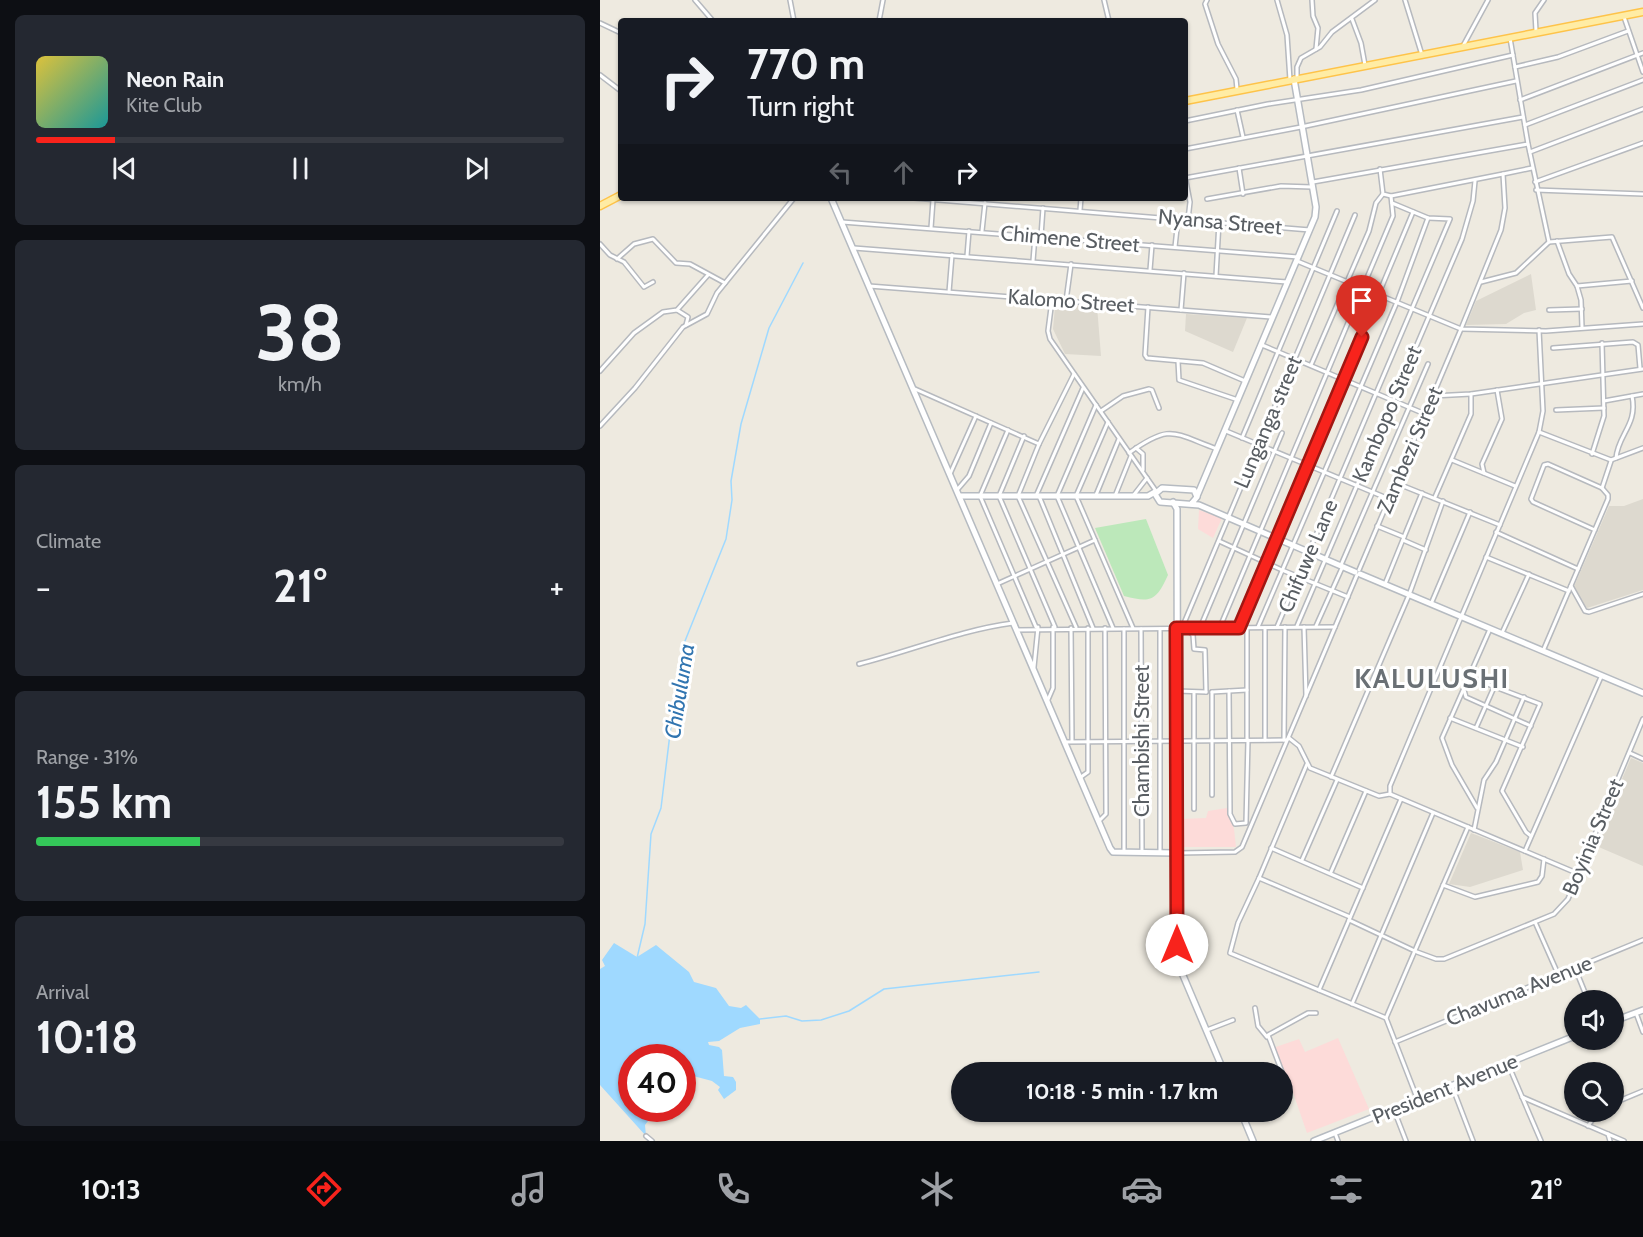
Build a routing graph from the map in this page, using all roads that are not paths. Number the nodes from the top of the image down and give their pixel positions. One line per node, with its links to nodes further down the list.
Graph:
1 (695, 0): 14 (street)
2 (790, 0): 15 (street)
3 (884, 0): 16 (street)
4 (1104, 0): 17 (street)
5 (1207, 0): 38 (street)
6 (1277, 0): 34 (street)
7 (1312, 0): 25 (street)
8 (1375, 0): 18 (street)
9 (1405, 0): 27 (street)
10 (1488, 0): 24 (street)
11 (1544, 0): 22 (street)
12 (1643, 12): 13 (main road)
13 (1624, 16): 21 (street); 22 (main road)
14 (710, 18)
15 (793, 18)
16 (880, 18)
17 (1108, 18)
18 (1352, 19): 25 (street); 30 (street)
19 (600, 22): 20 (street)
20 (618, 31)
21 (1628, 31): 29 (street); 31 (street)
22 (1536, 33): 23 (main road)
23 (1510, 38): 24 (main road); 28 (street)
24 (1462, 46): 27 (main road)
25 (1316, 49): 34 (street)
26 (1643, 52): 29 (street)
27 (1422, 55): 30 (main road)
28 (1513, 55): 31 (street); 40 (street)
29 (1637, 55): 32 (street); 41 (street)
30 (1365, 65): 34 (main road)
31 (1515, 67): 36 (street)
32 (1643, 72)
33 (600, 75): 37 (street)
34 (1294, 79): 38 (main road); 40 (street)
35 (1643, 80): 46 (street)
36 (1516, 81): 41 (street); 47 (street)
37 (618, 89)
38 (1237, 91): 39 (main road)
39 (1188, 100)
40 (1297, 100): 43 (street); 47 (street)
41 (1520, 100): 44 (street)
42 (1643, 109): 52 (street)
43 (1237, 110): 45 (street); 48 (street)
44 (1523, 117): 46 (street); 53 (street)
45 (1188, 120)
46 (1525, 125): 50 (street)
47 (1301, 127): 48 (street); 53 (street)
48 (1244, 138): 51 (street)
49 (1643, 143): 60 (street)
50 (1528, 144): 52 (street); 56 (street)
51 (1188, 148)
52 (1530, 152): 55 (street)
53 (1306, 156): 54 (street); 61 (street)
54 (1239, 168): 58 (street); 64 (street)
55 (1533, 168): 57 (street); 60 (street)
56 (1380, 169): 61 (street); 65 (street)
57 (1503, 174): 59 (street); 116 (street, Zambezi Street)
58 (1188, 176)
59 (1475, 181): 67 (street); 133 (street, Kambopo Street)
60 (1535, 182): 62 (street)
61 (1312, 185): 64 (street); 88 (street)
62 (1536, 190): 66 (street); 94 (street)
63 (1188, 192): 84 (street)
64 (1243, 194): 69 (street)
65 (1383, 194): 67 (street); 115 (street)
66 (1643, 194)
67 (1391, 196): 75 (street)
68 (618, 197): 76 (main road)
69 (1207, 200)
70 (792, 201): 117 (street)
71 (832, 201): 85 (street)
72 (933, 201): 87 (street)
73 (986, 201): 77 (street, Nyansa Street); 90 (street)
74 (1081, 201): 78 (street)
75 (1392, 202): 80 (street); 120 (street)
76 (600, 206)
77 (1043, 208): 78 (street, Nyansa Street); 92 (street)
78 (1080, 210): 83 (street, Nyansa Street)
79 (1338, 211): 106 (street)
80 (1413, 212): 82 (street); 122 (street)
81 (1355, 215): 110 (street, Lunganga street)
82 (1428, 218): 125 (street); 129 (street, Chifuwe Lane)
83 (1178, 219): 84 (street, Nyansa Street); 97 (street)
84 (1188, 220): 86 (street, Nyansa Street)
85 (842, 222): 87 (street, Chimene Street); 98 (street)
86 (1219, 222): 88 (street, Nyansa Street); 99 (street)
87 (931, 228): 89 (street, Chimene Street)
88 (1311, 230): 103 (street)
89 (969, 231): 90 (street, Chimene Street); 101 (street)
90 (982, 232): 91 (street, Chimene Street)
91 (1035, 236): 92 (street, Chimene Street); 104 (street)
92 (1041, 236): 96 (street, Chimene Street)
93 (1557, 241): 94 (street); 112 (street); 119 (street)
94 (1549, 242): 116 (street)
95 (600, 243): 102 (street)
96 (1152, 246): 97 (street, Chimene Street); 107 (street)
97 (1175, 247): 99 (street, Chimene Street)
98 (852, 248): 100 (street); 118 (street)
99 (1218, 251): 103 (street, Chimene Street); 111 (street)
100 (951, 255): 101 (street); 121 (street)
101 (967, 256): 104 (street)
102 (616, 259): 109 (street); 113 (street)
103 (1298, 259): 106 (street); 114 (street)
104 (1033, 261): 105 (street)
105 (1071, 264): 107 (street); 124 (street)
106 (1314, 267): 110 (street); 143 (street)
107 (1150, 270): 108 (street)
108 (1184, 273): 111 (street); 131 (street)
109 (708, 275): 117 (street); 128 (street)
110 (1330, 275): 115 (street); 144 (street, Lunganga street)
111 (1216, 276): 114 (street)
112 (1632, 281): 119 (street); 127 (street)
113 (653, 282)
114 (1288, 282): 134 (street)
115 (1347, 282): 120 (street); 149 (street)
116 (1481, 282): 138 (street, Zambezi Street)
117 (725, 284): 136 (street)
118 (869, 286): 121 (street, Kalomo Street); 159 (street)
119 (1577, 286): 130 (street)
120 (1363, 289): 122 (street); 152 (street)
121 (949, 292): 123 (street, Kalomo Street)
122 (1379, 295): 125 (street); 155 (street)
123 (1052, 300): 124 (street, Kalomo Street); 153 (street)
124 (1066, 301): 126 (street, Kalomo Street)
125 (1397, 302): 129 (street); 158 (street)
126 (1148, 307): 131 (street, Kalomo Street); 145 (street)
127 (1643, 308)
128 (677, 309): 136 (street); 148 (street)
129 (1412, 309): 133 (street); 162 (street, Chifuwe Lane)
130 (1582, 309): 132 (street); 137 (street)
131 (1181, 310): 134 (street, Kalomo Street)
132 (1549, 310)
133 (1428, 316): 138 (street); 168 (street, Kambopo Street)
134 (1273, 317): 141 (street)
135 (1643, 324): 137 (street)
136 (686, 325): 180 (street)
137 (1582, 327): 139 (street)
138 (1461, 329): 139 (street); 165 (street, Zambezi Street)
139 (1539, 330): 157 (street)
140 (1602, 344): 142 (street); 150 (street); 154 (street)
141 (1262, 345): 143 (street); 156 (street)
142 (1553, 348)
143 (1278, 352): 144 (street); 186 (street)
144 (1294, 359): 149 (street); 189 (street, Lunganga street)
145 (1178, 361): 156 (street); 167 (street)
146 (600, 362): 148 (street)
147 (1428, 364): 172 (street)
148 (605, 365): 151 (street)
149 (1311, 365): 152 (street)
150 (1641, 369): 154 (street)
151 (600, 371)
152 (1328, 373): 155 (street); 196 (street)
153 (1074, 374): 160 (street); 188 (street)
154 (1602, 374): 157 (street); 169 (street)
155 (1344, 380): 158 (street); 200 (street)
156 (1246, 381): 167 (street)
157 (1543, 383): 161 (street); 183 (street)
158 (1360, 387): 162 (street); 202 (street)
159 (913, 388): 177 (street); 204 (street)
160 (1083, 388): 170 (street); 221 (street)
161 (1497, 390): 163 (street); 203 (street)
162 (1376, 394): 168 (street); 206 (street, Chifuwe Lane)
163 (1471, 394): 165 (street); 198 (street)
164 (1643, 394): 166 (street)
165 (1432, 396): 176 (street, Zambezi Street)
166 (1632, 396): 169 (street); 197 (street)
167 (1238, 400): 182 (street)
168 (1393, 401): 172 (street); 208 (street, Kambopo Street)
169 (1604, 401): 173 (street)
170 (1096, 405): 175 (street); 222 (street)
171 (1159, 408): 175 (street)
172 (1409, 408): 176 (street); 213 (street)
173 (1604, 408): 174 (street); 194 (street)
174 (1556, 410)
175 (1101, 411): 178 (street)
176 (1425, 414): 207 (street, Zambezi Street)
177 (976, 416): 179 (street); 204 (street)
178 (1108, 422): 187 (street); 223 (street)
179 (991, 423): 181 (street); 211 (street)
180 (600, 426)
181 (1008, 430): 185 (street); 218 (street)
182 (1226, 431): 186 (street); 192 (street)
183 (1539, 432): 194 (street); 209 (street)
184 (1282, 433): 193 (street)
185 (1024, 436): 188 (street); 219 (street)
186 (1242, 438): 189 (street)
187 (1119, 439): 195 (street); 224 (street)
188 (1040, 444): 220 (street)
189 (1259, 444): 193 (street); 235 (street, Lunganga street)
190 (1136, 448): 192 (street); 195 (street); 201 (street)
191 (1643, 448): 197 (street)
192 (1218, 449): 227 (street)
193 (1275, 451): 196 (street); 236 (street)
194 (1592, 454): 199 (street)
195 (1130, 455): 201 (street); 225 (street)
196 (1291, 458): 200 (street); 240 (street)
197 (1616, 458): 199 (street)
198 (1452, 460): 203 (street); 226 (street)
199 (1611, 460): 210 (street)
200 (1307, 465): 202 (street); 242 (street)
201 (1143, 472): 205 (street)
202 (1324, 472): 206 (street); 246 (street)
203 (1484, 473): 209 (street)
204 (950, 474): 211 (street)
205 (1147, 478): 212 (street); 215 (street)
206 (1340, 479): 208 (street); 250 (street, Chifuwe Lane)
207 (1396, 483): 214 (street); 228 (street, Zambezi Street)
208 (1356, 486): 213 (street); 254 (street, Kambopo Street)
209 (1515, 486): 237 (street)
210 (1602, 488): 239 (street); 239 (street)
211 (957, 490): 217 (street)
212 (1156, 492): 216 (street); 227 (street); 229 (street)
213 (1373, 493): 228 (street); 257 (street)
214 (1422, 493): 226 (street); 243 (street)
215 (1133, 495): 216 (street); 225 (street)
216 (1148, 495): 229 (street)
217 (960, 496): 218 (street); 265 (street)
218 (980, 496): 219 (street); 263 (street)
219 (999, 496): 220 (street); 259 (street)
220 (1018, 496): 221 (street); 255 (street)
221 (1038, 496): 222 (street); 251 (street)
222 (1057, 496): 223 (street); 247 (street)
223 (1076, 496): 224 (street); 244 (street)
224 (1095, 496): 225 (street)
225 (1115, 496)
226 (1435, 497): 230 (street)
227 (1196, 499): 232 (street); 235 (street)
228 (1389, 499): 238 (street, Zambezi Street)
229 (1156, 500): 231 (street)
230 (1443, 501): 234 (street); 249 (street)
231 (1173, 502): 232 (street); 233 (street)
232 (1182, 503): 233 (street)
233 (1177, 509): 293 (street)
234 (1470, 512): 237 (street); 274 (street)
235 (1228, 517): 236 (street); 245 (street, Lunganga street)
236 (1244, 524): 240 (street); 248 (street)
237 (1500, 525): 241 (street)
238 (1377, 526): 243 (street); 261 (street, Zambezi Street)
239 (1595, 530): 258 (street)
240 (1260, 531): 242 (street); 252 (street)
241 (1497, 532): 253 (street); 258 (street)
242 (1276, 538): 246 (street); 256 (street)
243 (1404, 539): 249 (street); 267 (street)
244 (1095, 540): 247 (street); 292 (street)
245 (1219, 541): 248 (street); 293 (street, Lunganga street)
246 (1292, 545): 250 (street); 260 (street)
247 (1079, 547): 251 (street); 291 (street)
248 (1233, 549): 252 (street); 294 (street)
249 (1426, 550): 272 (street)
250 (1309, 552): 254 (street); 264 (street, Chifuwe Lane)
251 (1063, 555): 255 (street); 289 (street)
252 (1250, 555): 256 (street); 279 (street)
253 (1486, 557): 262 (street); 275 (street)
254 (1325, 559): 257 (street); 266 (street, Kambopo Street)
255 (1047, 563): 259 (street); 288 (street)
256 (1266, 563): 260 (street); 295 (street)
257 (1342, 566): 261 (street); 269 (street)
258 (1578, 568): 268 (street)
259 (1031, 569): 263 (street); 278 (street)
260 (1282, 570): 264 (street); 280 (street)
261 (1358, 573): 267 (street); 273 (street, Zambezi Street)
262 (1529, 574): 270 (street); 303 (street)
263 (1014, 576): 265 (street); 286 (street)
264 (1298, 577): 266 (street); 281 (street, Chifuwe Lane)
265 (997, 584): 276 (street)
266 (1314, 584): 269 (street); 283 (street, Kambopo Street)
267 (1384, 584): 272 (street)
268 (1571, 586): 270 (street); 271 (street)
269 (1332, 590): 273 (street); 277 (street)
270 (1569, 591): 304 (street)
271 (1643, 594)
272 (1409, 595): 274 (street); 349 (street)
273 (1348, 597): 285 (street, Zambezi Street)
274 (1431, 604): 275 (street)
275 (1461, 616): 301 (street); 352 (street)
276 (1013, 623): 302 (street); 305 (street)
277 (1316, 626): 284 (street); 285 (street)
278 (1054, 627): 286 (street); 287 (street); 322 (street)
279 (1220, 627): 294 (street); 295 (street)
280 (1258, 627): 296 (street); 297 (street)
281 (1278, 627): 282 (street); 297 (street)
282 (1285, 627): 283 (street); 331 (street)
283 (1297, 627): 284 (street)
284 (1304, 627): 320 (street)
285 (1335, 627): 320 (street, Zambezi Street)
286 (1037, 628): 302 (street); 307 (street)
287 (1071, 628): 288 (street); 332 (street)
288 (1076, 628): 289 (street)
289 (1091, 628): 290 (street); 342 (street)
290 (1105, 628): 291 (street); 333 (street)
291 (1113, 628): 298 (street)
292 (1132, 628): 298 (street); 299 (street)
293 (1181, 628): 294 (street); 300 (street); 314 (street); 317 (street)
294 (1200, 628)
295 (1239, 628): 296 (street)
296 (1247, 628): 313 (street)
297 (1265, 628): 330 (street)
298 (1124, 629): 334 (street)
299 (1142, 629): 300 (street); 335 (street, Chambishi Street)
300 (1160, 629): 336 (street)
301 (1490, 629): 303 (street); 306 (street)
302 (1016, 630): 307 (street)
303 (1502, 634): 304 (street)
304 (1543, 651): 308 (street)
305 (859, 664)
306 (1473, 666): 309 (street); 310 (street)
307 (1033, 670): 322 (street)
308 (1601, 676): 319 (street); 363 (street)
309 (1469, 677): 310 (street); 312 (street)
310 (1476, 677): 311 (street)
311 (1495, 685): 321 (street); 323 (street)
312 (1464, 687): 323 (street); 324 (street)
313 (1247, 690): 315 (street); 329 (street)
314 (1176, 691): 316 (street); 337 (street)
315 (1229, 691): 318 (street); 339 (street)
316 (1194, 692): 317 (street); 343 (street)
317 (1206, 692): 318 (street)
318 (1212, 692): 338 (street)
319 (1643, 693)
320 (1306, 697): 331 (street, Zambezi Street)
321 (1524, 697): 326 (street); 327 (street)
322 (1047, 702): 341 (street)
323 (1486, 706): 326 (street); 328 (street)
324 (1450, 718): 328 (street); 355 (street)
325 (1643, 719): 345 (street, Boyinia Street)
326 (1515, 720): 327 (street); 340 (street)
327 (1531, 726): 344 (street)
328 (1476, 728): 340 (street)
329 (1248, 740): 330 (street); 339 (street); 359 (street)
330 (1265, 740): 331 (street)
331 (1286, 740): 347 (street); 361 (street, Zambezi Street)
332 (1072, 741): 341 (street); 342 (street)
333 (1106, 741): 334 (street); 342 (street); 358 (street)
334 (1124, 741): 335 (street); 366 (street)
335 (1142, 741): 336 (street); 367 (street, Chambishi Street)
336 (1160, 741): 337 (street); 368 (street)
337 (1177, 741): 343 (street); 369 (street)
338 (1212, 741): 339 (street); 343 (street); 353 (street)
339 (1230, 741): 359 (street)
340 (1506, 741): 344 (street); 355 (street)
341 (1064, 742): 348 (street)
342 (1089, 742): 348 (street)
343 (1193, 742): 356 (street)
344 (1523, 747): 363 (street)
345 (1629, 753): 346 (street); 373 (street, Boyinia Street)
346 (1643, 759)
347 (1307, 764): 349 (street); 364 (street)
348 (1080, 777): 358 (street)
349 (1331, 777): 350 (street)
350 (1337, 780): 351 (street); 371 (street)
351 (1366, 791): 352 (street); 372 (street)
352 (1390, 794): 354 (street)
353 (1212, 795)
354 (1401, 799): 357 (street); 376 (street)
355 (1477, 808): 362 (street)
356 (1194, 809)
357 (1433, 813): 360 (street); 379 (street)
358 (1099, 821): 366 (street)
359 (1245, 825): 361 (street)
360 (1468, 827): 362 (street); 375 (street)
361 (1250, 829): 369 (street, Zambezi Street)
362 (1474, 830): 365 (street)
363 (1531, 836): 365 (street)
364 (1271, 848): 371 (street); 374 (street)
365 (1525, 851): 370 (street)
366 (1124, 853): 367 (street)
367 (1142, 853): 368 (street)
368 (1160, 853): 369 (street)
369 (1176, 853): 394 (street)
370 (1544, 859): 373 (street); 375 (street)
371 (1302, 860): 372 (street)
372 (1331, 872): 376 (street)
373 (1578, 874): 378 (street, Boyinia Street)
374 (1259, 878): 377 (street, Boyinia Street); 384 (street)
375 (1443, 885): 381 (street)
376 (1363, 888): 377 (street)
377 (1349, 918): 379 (street, Boyinia Street); 384 (street)
378 (1535, 922): 381 (street, Boyinia Street); 383 (street)
379 (1381, 934): 381 (street, Boyinia Street); 386 (street)
380 (1643, 940): 382 (street, Chavuma Avenue)
381 (1416, 952): 392 (street)
382 (1575, 968): 383 (street, Chavuma Avenue); 385 (street)
383 (1558, 974): 398 (street, Chavuma Avenue)
384 (1319, 990): 386 (street)
385 (1584, 990)
386 (1352, 1004): 392 (street)
387 (1255, 1008): 396 (street)
388 (1643, 1010): 390 (street)
389 (1316, 1013): 396 (street)
390 (1636, 1013): 391 (street); 395 (street)
391 (1624, 1017)
392 (1386, 1018): 398 (street)
393 (1233, 1020): 394 (street)
394 (1207, 1030): 399 (street)
395 (1643, 1032)
396 (1267, 1037): 400 (street)
397 (1564, 1041): 401 (street, President Avenue)
398 (1395, 1042): 406 (street)
399 (1220, 1062)
400 (1277, 1062)
401 (1508, 1064): 402 (street, President Avenue); 404 (street); 420 (street)
402 (1452, 1086): 406 (street, President Avenue); 419 (street)
403 (1643, 1091): 405 (street)
404 (1522, 1096): 410 (street); 420 (street)
405 (1624, 1099)
406 (1418, 1100): 407 (street, President Avenue)
407 (1394, 1110): 411 (street, President Avenue); 418 (street)
408 (1245, 1122): 415 (street)
409 (1591, 1122): 410 (street)
410 (1588, 1126): 412 (street)
411 (1335, 1133): 416 (street, President Avenue); 417 (street)
412 (1608, 1134): 421 (street); 422 (street)
413 (645, 1136): 414 (street)
414 (652, 1141)
415 (1254, 1141)
416 (1314, 1141)
417 (1338, 1141)
418 (1406, 1141)
419 (1473, 1141)
420 (1541, 1141)
421 (1610, 1141)
422 (1624, 1141)

